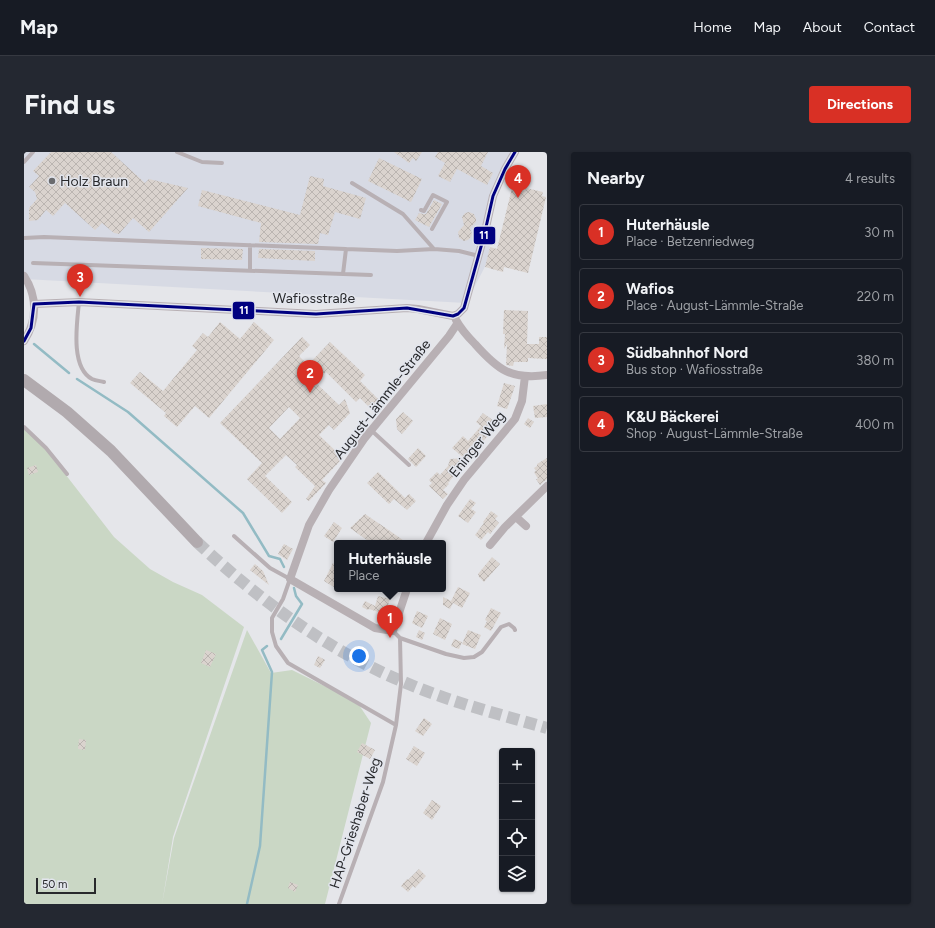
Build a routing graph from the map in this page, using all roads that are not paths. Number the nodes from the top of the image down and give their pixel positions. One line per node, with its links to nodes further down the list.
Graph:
1 (33, 152): 4 (lane)
2 (177, 152): 5 (lane)
3 (515, 152): 13 (street)
4 (24, 162)
5 (222, 163)
6 (352, 183): 11 (lane)
7 (421, 210): 8 (lane)
8 (432, 229)
9 (24, 238): 10 (lane)
10 (250, 245): 12 (lane); 15 (lane)
11 (434, 248): 12 (lane); 13 (lane)
12 (346, 250): 16 (lane)
13 (478, 256): 21 (street)
14 (33, 263): 15 (lane)
15 (250, 270): 16 (lane)
16 (343, 274): 17 (lane)
17 (371, 275)
18 (24, 276): 20 (street)
19 (79, 302): 20 (street, Wafiosstraße); 21 (street, Wafiosstraße); 28 (lane)
20 (34, 304): 23 (street)
21 (453, 316): 22 (street)
22 (458, 324): 26 (street); 32 (street, August-Lämmle-Straße)
23 (24, 341)
24 (24, 372): 30 (main road)
25 (547, 375): 26 (street)
26 (525, 376): 39 (street, Eninger Weg)
27 (24, 380): 30 (main road)
28 (104, 382)
29 (24, 388): 30 (main road)
30 (49, 399): 40 (main road)
31 (24, 427): 34 (lane)
32 (371, 430): 33 (lane); 42 (street, August-Lämmle-Straße)
33 (409, 465)
34 (67, 474)
35 (547, 486): 36 (street)
36 (516, 517): 37 (street); 41 (street)
37 (526, 526)
38 (234, 536): 42 (lane)
39 (428, 540)
40 (198, 542)
41 (490, 546)
42 (290, 579): 45 (street); 47 (lane)
43 (405, 592): 45 (street)
44 (515, 630): 46 (lane)
45 (393, 631): 46 (lane)
46 (400, 638): 47 (lane, HAP-Grieshaber-Weg)
47 (396, 725): 48 (lane, HAP-Grieshaber-Weg)
48 (339, 904)

